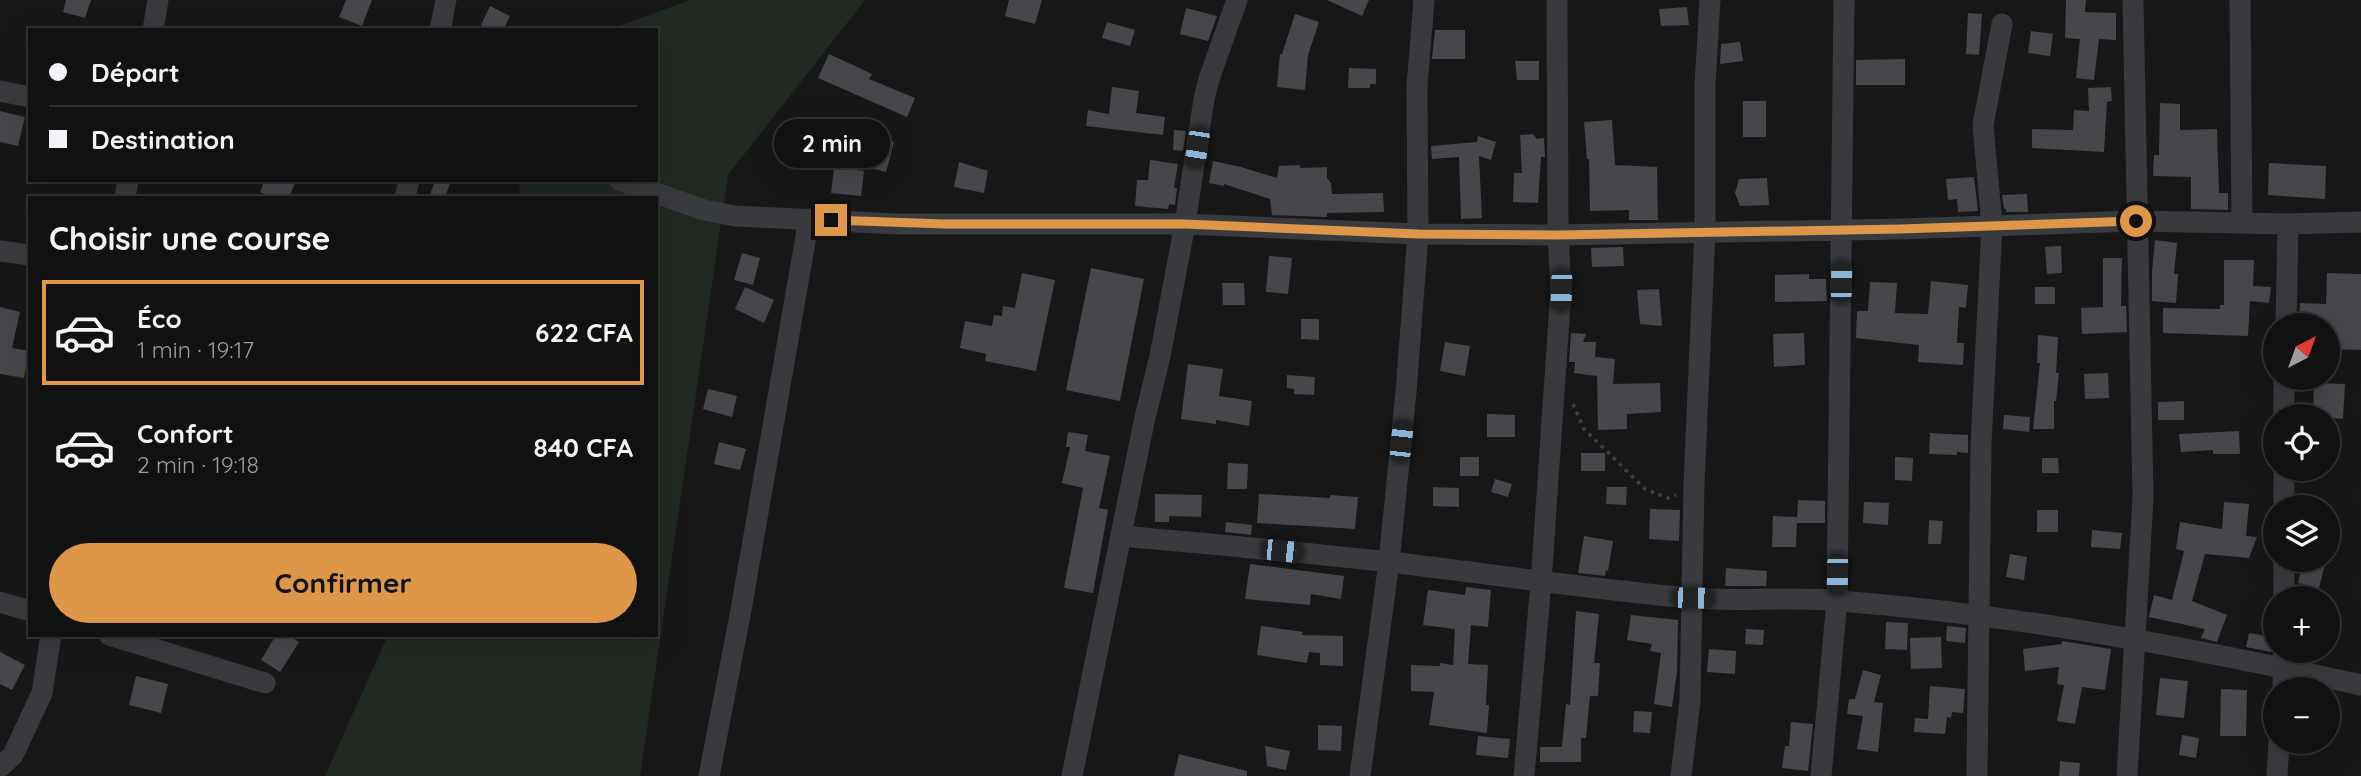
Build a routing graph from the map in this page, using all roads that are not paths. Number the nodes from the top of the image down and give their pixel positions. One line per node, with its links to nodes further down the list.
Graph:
1 (158, 0): 11 (street)
2 (446, 0): 12 (street)
3 (1237, 0): 20 (street)
4 (1424, 0): 25 (street)
5 (1557, 0): 26 (street)
6 (1710, 0): 24 (street)
7 (1844, 0): 23 (street)
8 (2133, 0): 17 (street)
9 (2240, 0): 18 (street)
10 (2002, 24): 22 (street)
11 (153, 28)
12 (440, 28)
13 (0, 91): 14 (street)
14 (28, 97)
15 (625, 182): 16 (street)
16 (809, 219): 20 (street); 47 (street)
17 (2136, 221): 18 (street); 22 (street); 40 (street)
18 (2242, 222): 21 (street)
19 (2361, 222): 21 (street)
20 (1185, 224): 25 (street); 30 (street)
21 (2288, 224): 29 (street)
22 (1992, 225): 23 (street); 37 (street)
23 (1842, 230): 24 (street); 34 (street)
24 (1705, 231): 26 (street); 33 (street)
25 (1418, 234): 26 (street); 31 (street)
26 (1558, 235): 32 (street)
27 (0, 251): 28 (street)
28 (28, 255)
29 (2286, 313)
30 (1121, 536): 31 (street); 48 (street)
31 (1389, 562): 32 (street); 49 (street)
32 (1541, 582): 33 (street); 50 (street)
33 (1693, 598): 34 (street); 51 (street)
34 (1837, 600): 37 (street); 52 (street)
35 (0, 603): 36 (street)
36 (28, 610)
37 (1980, 615): 40 (street); 53 (street)
38 (51, 637): 46 (street)
39 (116, 637): 43 (street)
40 (2134, 640): 41 (street); 54 (street)
41 (2263, 656)
42 (2296, 663): 44 (street)
43 (265, 683)
44 (2361, 685)
45 (2278, 754): 55 (street)
46 (0, 767)
47 (709, 776)
48 (1072, 776)
49 (1360, 776)
50 (1524, 776)
51 (1681, 776)
52 (1821, 776)
53 (1977, 776)
54 (2127, 776)
55 (2277, 776)

